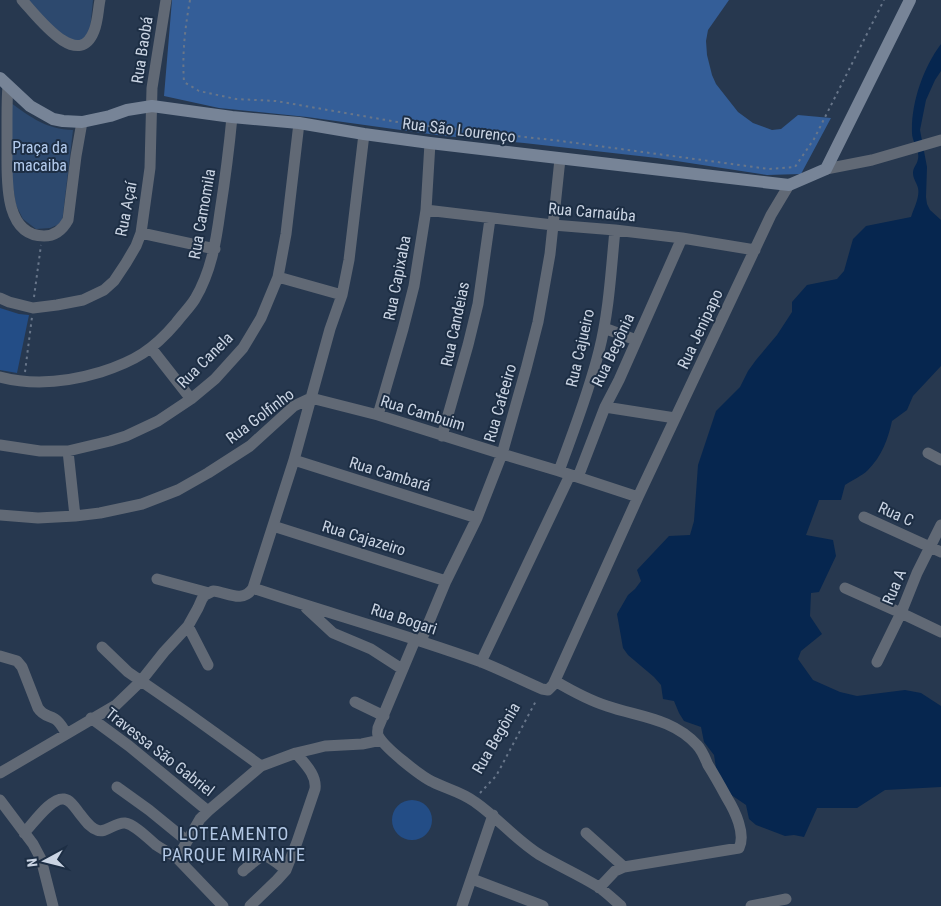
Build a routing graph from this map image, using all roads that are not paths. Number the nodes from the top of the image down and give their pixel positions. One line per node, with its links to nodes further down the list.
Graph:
1 (22, 0): 2 (street)
2 (100, 0)
3 (166, 0): 6 (street, Rua Baobá)
4 (910, 0): 14 (street)
5 (4, 82): 8 (street); 8 (street)
6 (152, 106): 7 (street, Rua São Lourenço); 8 (street, Rua São Lourenço); 20 (street, Rua Açaí)
7 (232, 117): 9 (street, Rua São Lourenço); 22 (street, Rua Camomila)
8 (82, 122)
9 (299, 123): 10 (street, Rua São Lourenço); 24 (street, Rua Canela)
10 (364, 134): 12 (street, Rua São Lourenço); 25 (street, Rua Golfinho)
11 (939, 141): 14 (street)
12 (430, 143): 13 (street, Rua São Lourenço); 16 (street, Rua Capixaba)
13 (560, 159): 15 (street, Rua São Lourenço); 18 (street, Rua Cafeeiro)
14 (826, 169): 15 (street)
15 (788, 185): 23 (street, Rua Jenipapo)
16 (426, 210): 17 (street, Rua Carnaúba); 34 (street, Rua Capixaba)
17 (490, 219): 18 (street, Rua Carnaúba); 36 (street, Rua Candeias)
18 (553, 225): 19 (street, Rua Carnaúba); 40 (street, Rua Cafeeiro)
19 (615, 230): 21 (street, Rua Carnaúba); 27 (street, Rua Cajueiro)
20 (141, 233): 22 (street); 26 (street, Rua Açaí)
21 (682, 238): 23 (street, Rua Carnaúba); 28 (street, Rua Begônia)
22 (215, 249): 29 (street, Rua Camomila)
23 (755, 250): 35 (street, Rua Jenipapo)
24 (278, 277): 25 (street); 32 (street, Rua Canela)
25 (342, 295): 31 (street, Rua Golfinho)
26 (0, 298)
27 (604, 328): 28 (street); 43 (street, Rua Cajueiro)
28 (636, 340): 33 (street, Rua Begônia)
29 (151, 348): 30 (street, Rua Camomila); 32 (street)
30 (0, 377)
31 (311, 398): 34 (street, Rua Cambuim); 41 (street); 47 (street, Rua Golfinho)
32 (190, 400): 38 (street, Rua Canela)
33 (605, 407): 35 (street); 44 (street, Rua Begônia)
34 (378, 415): 36 (street, Rua Cambuim)
35 (675, 418): 45 (street, Rua Jenipapo)
36 (442, 436): 40 (street, Rua Cambuim)
37 (0, 445): 38 (street, Rua Canela)
38 (68, 451): 47 (street)
39 (928, 453): 42 (street)
40 (502, 454): 43 (street, Rua Cambuim); 49 (street, Rua Cafeeiro)
41 (294, 460): 49 (street, Rua Cambará); 51 (street)
42 (941, 460)
43 (559, 471): 44 (street, Rua Cambuim)
44 (574, 476): 45 (street, Rua Cambuim); 65 (street)
45 (638, 498): 70 (street, Rua Jenipapo)
46 (0, 515): 47 (street, Rua Golfinho)
47 (75, 516)
48 (864, 517): 52 (street, Rua C)
49 (477, 518): 54 (street, Rua Cafeeiro)
50 (941, 525): 52 (street, Rua A)
51 (273, 526): 54 (street, Rua Cajazeiro); 55 (street)
52 (936, 550): 59 (street, Rua A)
53 (157, 579): 57 (street)
54 (446, 581): 62 (street, Rua Cafeeiro)
55 (252, 588): 57 (street); 58 (street, Rua Bogari)
56 (845, 588): 59 (street)
57 (205, 596): 60 (street)
58 (303, 605): 62 (street, Rua Bogari); 68 (street)
59 (901, 613): 61 (street); 66 (street, Rua A)
60 (188, 626): 67 (street); 69 (street)
61 (941, 632)
62 (418, 640): 65 (street, Rua Bogari); 68 (street, Rua Cafeeiro)
63 (102, 647): 69 (street)
64 (0, 656): 74 (street)
65 (481, 662): 70 (street, Rua Bogari)
66 (877, 662)
67 (208, 665)
68 (402, 669): 72 (street, Rua Cafeeiro)
69 (141, 681): 73 (street); 77 (street)
70 (555, 681): 87 (street)
71 (355, 702): 72 (street)
72 (384, 716): 75 (street, Rua Cafeeiro)
73 (91, 718): 74 (street); 81 (street, Travessa São Gabriel)
74 (66, 733): 78 (street)
75 (381, 740): 76 (street); 82 (street)
76 (296, 753): 77 (street); 88 (street)
77 (261, 766): 81 (street)
78 (0, 773)
79 (117, 787): 85 (street)
80 (0, 800): 83 (street)
81 (208, 811): 85 (street)
82 (493, 815): 90 (street); 91 (street)
83 (24, 833): 86 (street); 93 (street)
84 (586, 833): 87 (street)
85 (187, 841): 86 (street)
86 (176, 857): 94 (street)
87 (624, 867): 91 (street)
88 (286, 870): 89 (street); 95 (street)
89 (243, 871)
90 (472, 879): 96 (street); 97 (street)
91 (599, 888): 98 (street)
92 (786, 899): 99 (street)
93 (53, 906)
94 (223, 906)
95 (250, 906)
96 (462, 906)
97 (543, 906)
98 (621, 906)
99 (751, 906)

